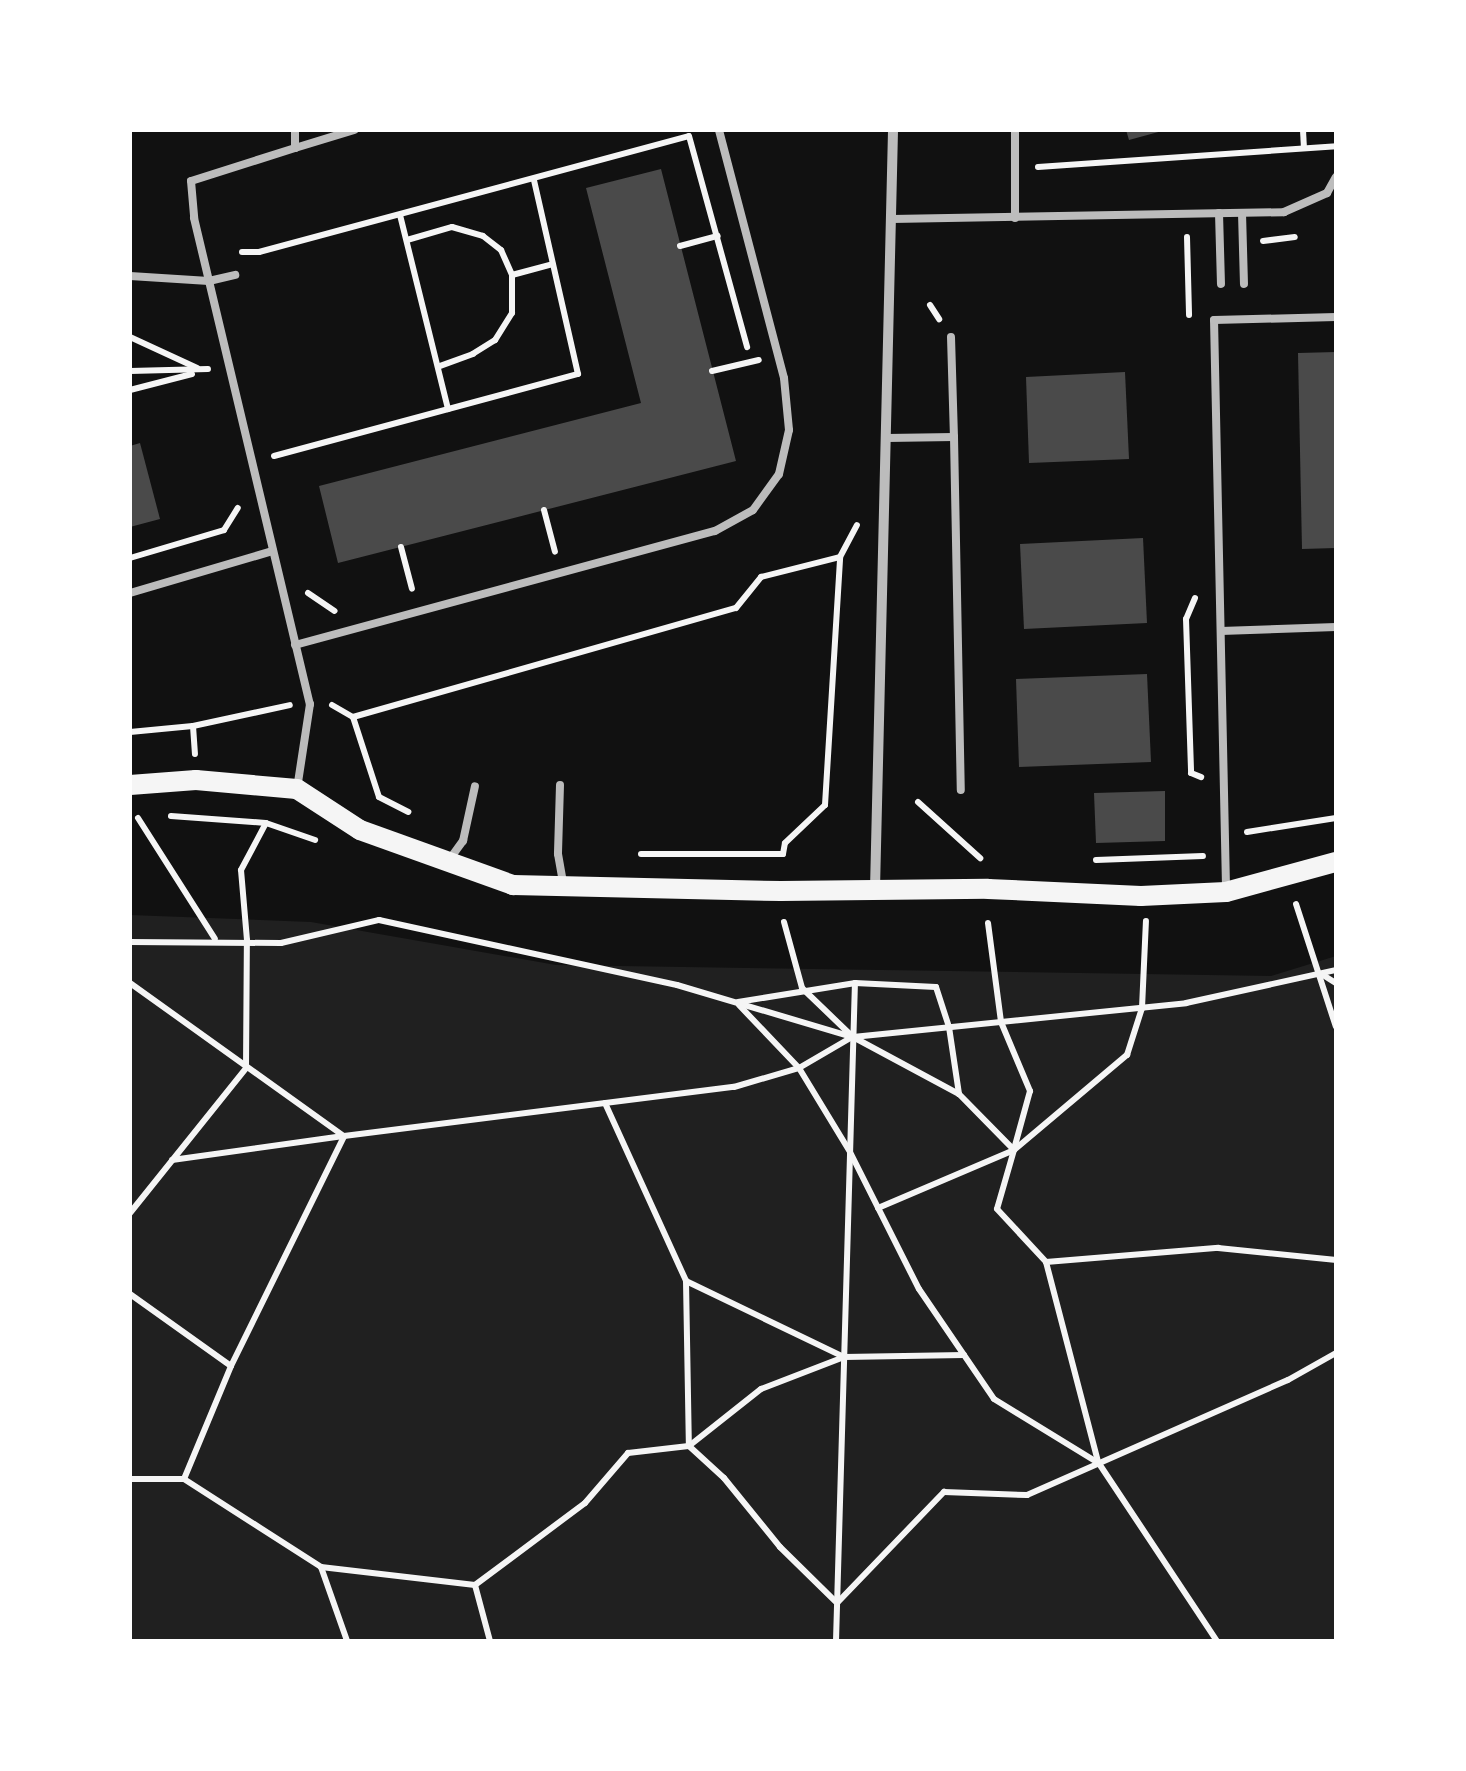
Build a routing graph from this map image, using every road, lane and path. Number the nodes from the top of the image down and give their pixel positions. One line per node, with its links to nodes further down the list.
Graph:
1 (295, 130): 10 (lane)
2 (354, 130): 10 (lane)
3 (719, 130): 20 (lane)
4 (893, 130): 19 (street)
5 (1015, 130): 18 (lane)
6 (1303, 130): 11 (path)
7 (700, 133): 8 (path)
8 (690, 136): 14 (path); 21 (path)
9 (1336, 146): 11 (path)
10 (295, 148): 28 (lane)
11 (1304, 148): 12 (path)
12 (1037, 167)
13 (1336, 177): 15 (lane)
14 (534, 180): 17 (path); 24 (path)
15 (1242, 213): 16 (lane); 30 (lane)
16 (1219, 214): 18 (lane); 29 (lane)
17 (400, 215): 22 (path); 25 (path)
18 (1015, 218): 19 (lane)
19 (892, 219): 46 (street)
20 (743, 230): 21 (path); 34 (lane)
21 (717, 236): 23 (path); 35 (path)
22 (407, 240): 26 (path); 37 (path)
23 (680, 246)
24 (553, 264): 26 (path); 43 (path)
25 (235, 275): 28 (lane)
26 (512, 275): 37 (path)
27 (130, 276): 28 (lane)
28 (209, 281): 36 (lane)
29 (1220, 284)
30 (1244, 284)
31 (1336, 316): 68 (lane)
32 (130, 337): 39 (path)
33 (951, 337): 44 (lane)
34 (778, 355): 35 (path); 58 (lane)
35 (751, 362): 40 (path); 41 (path)
36 (228, 363): 39 (path); 48 (lane)
37 (438, 367): 43 (path)
38 (130, 371): 39 (path)
39 (202, 371): 42 (path)
40 (712, 372)
41 (756, 378)
42 (130, 390)
43 (448, 409): 47 (path)
44 (954, 437): 46 (lane); 79 (lane)
45 (270, 438): 47 (path)
46 (887, 438): 93 (street)
47 (274, 456): 48 (path); 49 (path)
48 (252, 462): 54 (lane)
49 (278, 475)
50 (544, 510): 55 (path)
51 (224, 530): 56 (path)
52 (401, 547): 61 (path)
53 (572, 548): 55 (path)
54 (273, 551): 62 (lane); 69 (lane)
55 (555, 553): 57 (path); 58 (path)
56 (130, 558)
57 (537, 558)
58 (560, 573): 66 (lane)
59 (430, 586): 61 (path)
60 (302, 589): 65 (path)
61 (412, 591): 64 (path); 66 (path)
62 (130, 593)
63 (1197, 593): 74 (path)
64 (393, 596)
65 (355, 606)
66 (418, 612): 69 (lane)
67 (1336, 628): 68 (lane)
68 (1220, 631): 85 (lane)
69 (295, 644): 78 (lane)
70 (330, 704): 72 (path)
71 (278, 706): 73 (path)
72 (353, 717): 80 (path); 87 (path)
73 (130, 732)
74 (1202, 777)
75 (130, 785): 78 (main road)
76 (560, 785): 92 (lane)
77 (475, 786): 91 (lane)
78 (296, 789): 91 (main road)
79 (961, 790)
80 (378, 797)
81 (918, 802): 90 (path)
82 (138, 818): 99 (path)
83 (1336, 818): 85 (path)
84 (266, 823): 100 (path)
85 (1226, 835): 86 (lane)
86 (1226, 851): 88 (path); 94 (lane)
87 (784, 854)
88 (1078, 860)
89 (1336, 862): 94 (main road)
90 (985, 863)
91 (446, 864): 92 (main road)
92 (564, 886): 93 (main road)
93 (875, 889): 94 (main road)
94 (1226, 892)
95 (1296, 903): 103 (path)
96 (1146, 915): 109 (path)
97 (784, 922): 107 (path)
98 (988, 922): 110 (path)
99 (215, 940): 100 (path); 101 (path)
100 (247, 940): 108 (path); 114 (path)
101 (130, 942)
102 (1336, 970): 103 (path)
103 (1322, 974): 106 (path); 109 (path); 111 (path)
104 (130, 983): 114 (path)
105 (854, 983): 107 (path); 112 (path); 113 (path)
106 (1336, 983)
107 (802, 988): 108 (path); 113 (path)
108 (736, 1002): 113 (path); 115 (path)
109 (1142, 1008): 110 (path); 119 (path)
110 (1001, 1022): 112 (path); 119 (path)
111 (1336, 1026)
112 (948, 1027): 113 (path); 116 (path)
113 (853, 1036): 115 (path); 116 (path); 120 (path)
114 (246, 1068): 118 (path); 121 (path)
115 (799, 1068): 117 (path); 120 (path)
116 (959, 1094): 119 (path)
117 (605, 1103): 118 (path); 126 (path)
118 (344, 1136): 121 (path); 131 (path)
119 (1014, 1150): 122 (path); 125 (path)
120 (850, 1152): 122 (path); 130 (path)
121 (172, 1160): 123 (path)
122 (878, 1208): 129 (path)
123 (130, 1213)
124 (1336, 1260): 125 (path)
125 (1046, 1262): 133 (path)
126 (686, 1280): 130 (path); 132 (path)
127 (130, 1294): 131 (path)
128 (1336, 1353): 133 (path)
129 (964, 1355): 130 (path); 133 (path)
130 (844, 1356): 132 (path); 138 (path)
131 (231, 1366): 135 (path)
132 (690, 1446): 137 (path); 138 (path)
133 (1098, 1462): 138 (path); 142 (path)
134 (130, 1479): 135 (path)
135 (184, 1479): 136 (path)
136 (322, 1567): 137 (path); 139 (path)
137 (475, 1585): 140 (path)
138 (837, 1603): 141 (path)
139 (347, 1641)
140 (490, 1641)
141 (836, 1641)
142 (1217, 1641)

